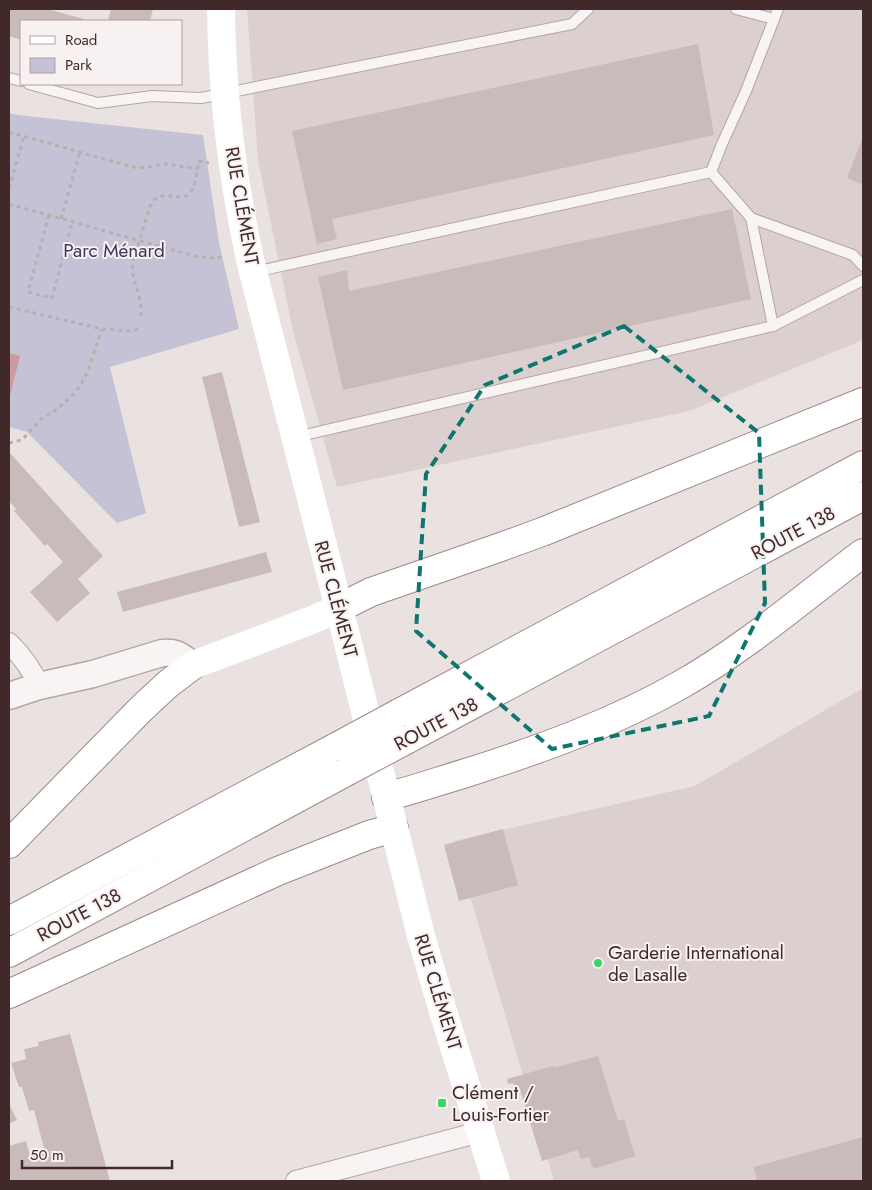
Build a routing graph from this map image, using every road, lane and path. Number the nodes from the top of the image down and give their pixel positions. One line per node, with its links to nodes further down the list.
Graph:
1 (221, 9): 7 (main road, RUE CLÉMENT)
2 (588, 9): 7 (lane)
3 (736, 9): 5 (lane)
4 (778, 9): 5 (lane)
5 (774, 19): 13 (lane)
6 (33, 85): 7 (lane)
7 (225, 92): 23 (main road, RUE CLÉMENT)
8 (9, 132): 9 (path)
9 (24, 136): 10 (path); 14 (path)
10 (80, 152): 12 (path); 18 (path)
11 (209, 164): 12 (path)
12 (197, 169): 20 (path)
13 (711, 172): 17 (lane); 23 (lane)
14 (9, 188)
15 (9, 204): 16 (path)
16 (49, 216): 18 (path); 19 (path)
17 (751, 218): 22 (lane); 27 (lane)
18 (61, 219): 19 (path)
19 (72, 222): 20 (path)
20 (139, 240): 21 (path); 26 (path)
21 (225, 257)
22 (863, 266)
23 (253, 272): 31 (main road, RUE CLÉMENT)
24 (863, 280): 27 (lane)
25 (9, 307): 29 (path)
26 (141, 316)
27 (773, 326): 31 (lane)
28 (142, 328): 29 (path)
29 (102, 330): 32 (path)
30 (863, 402): 36 (main road)
31 (295, 438): 36 (main road, RUE CLÉMENT)
32 (9, 443)
33 (863, 465): 44 (main road, ROUTE 138, bridge)
34 (863, 496): 45 (main road, ROUTE 138, bridge)
35 (863, 553): 41 (main road)
36 (339, 608): 38 (main road); 41 (main road, RUE CLÉMENT)
37 (9, 643): 39 (street)
38 (193, 665): 39 (street); 43 (main road)
39 (39, 686): 40 (street)
40 (9, 696)
41 (386, 797): 42 (main road, RUE CLÉMENT)
42 (394, 828): 46 (main road); 47 (main road, RUE CLÉMENT)
43 (9, 844)
44 (9, 921)
45 (9, 953)
46 (9, 994)
47 (480, 1132): 48 (street); 49 (main road, RUE CLÉMENT)
48 (296, 1181)
49 (496, 1181)

